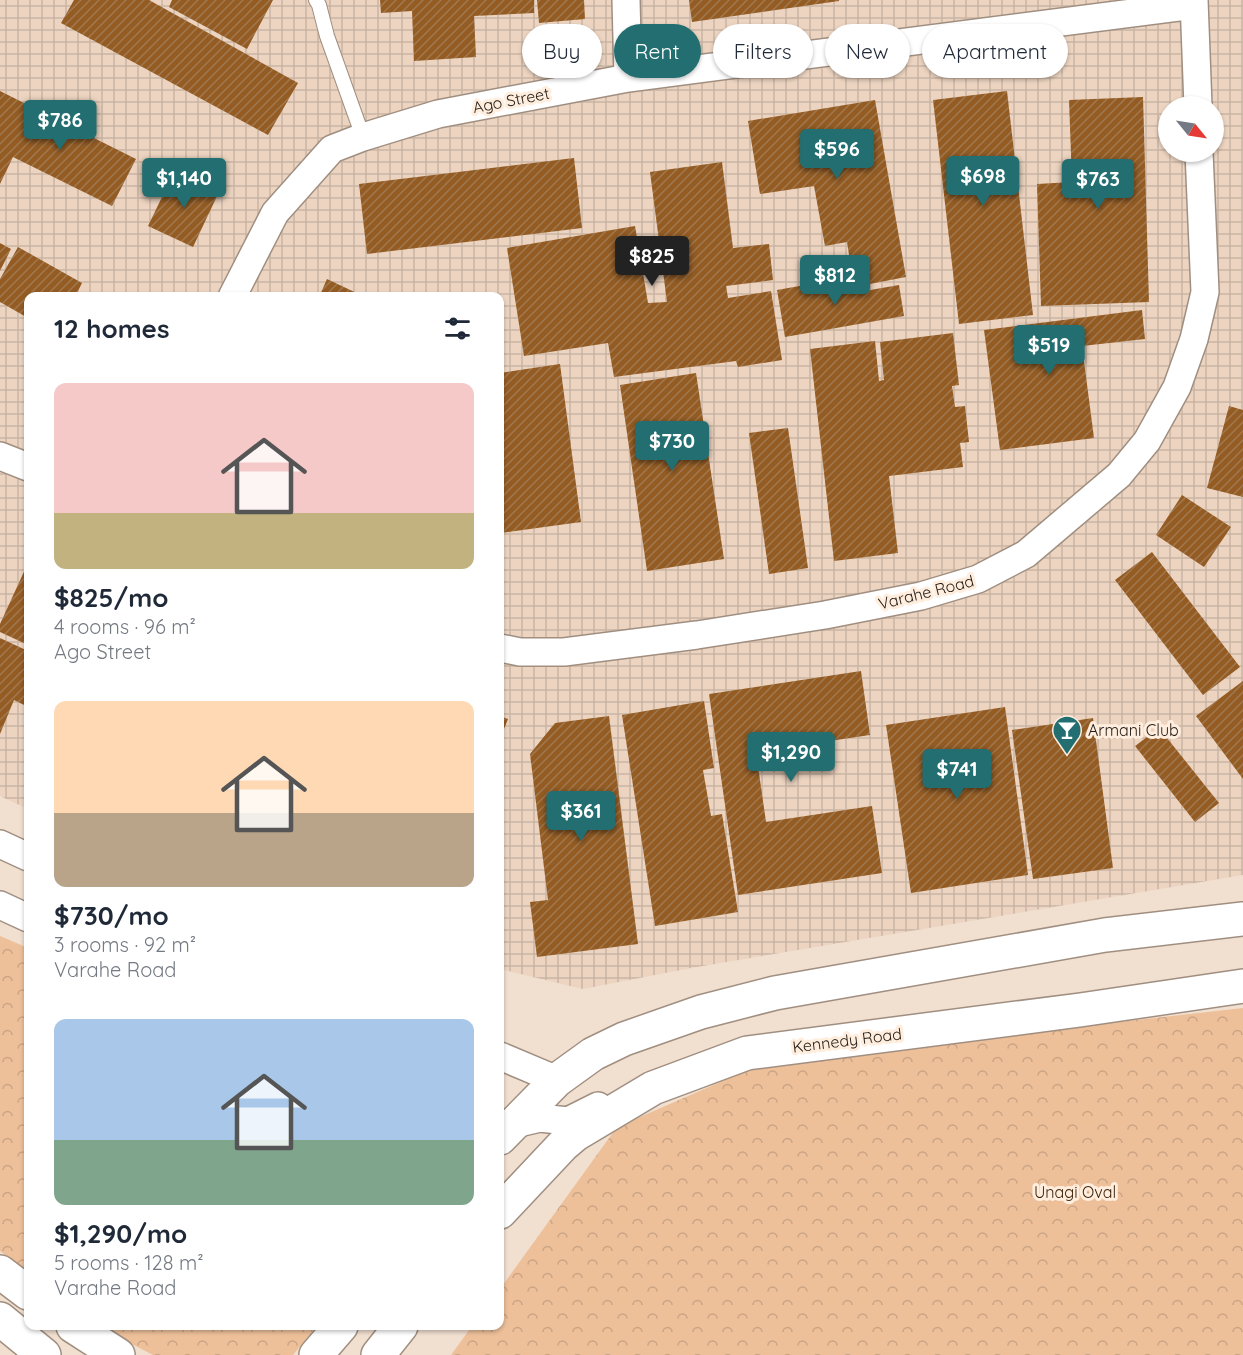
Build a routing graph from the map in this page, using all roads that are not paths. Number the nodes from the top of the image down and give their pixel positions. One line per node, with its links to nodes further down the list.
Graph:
1 (316, 0): 8 (lane)
2 (626, 0): 4 (street)
3 (1194, 3): 5 (street, Ago Street); 7 (street)
4 (627, 24)
5 (701, 68)
6 (628, 78): 8 (street, Ago Street)
7 (1198, 96)
8 (363, 137): 10 (street, Ago Street)
9 (1200, 162): 13 (street, Varahe Road)
10 (235, 292)
11 (0, 456): 12 (street)
12 (24, 465)
13 (504, 649)
14 (0, 844): 15 (street)
15 (24, 854)
16 (0, 905): 17 (street)
17 (24, 916)
18 (1243, 920): 21 (main road)
19 (1243, 986): 22 (main road, Kennedy Road)
20 (504, 1058): 21 (street)
21 (557, 1080): 23 (main road)
22 (653, 1088): 24 (street); 25 (main road, Kennedy Road)
23 (504, 1127)
24 (504, 1128)
25 (504, 1208)
26 (0, 1272): 27 (main road)
27 (24, 1290)
28 (3, 1323): 32 (main road)
29 (79, 1330): 33 (main road)
30 (337, 1330): 34 (main road)
31 (398, 1330): 35 (main road)
32 (44, 1355)
33 (118, 1355)
34 (316, 1355)
35 (378, 1355)

